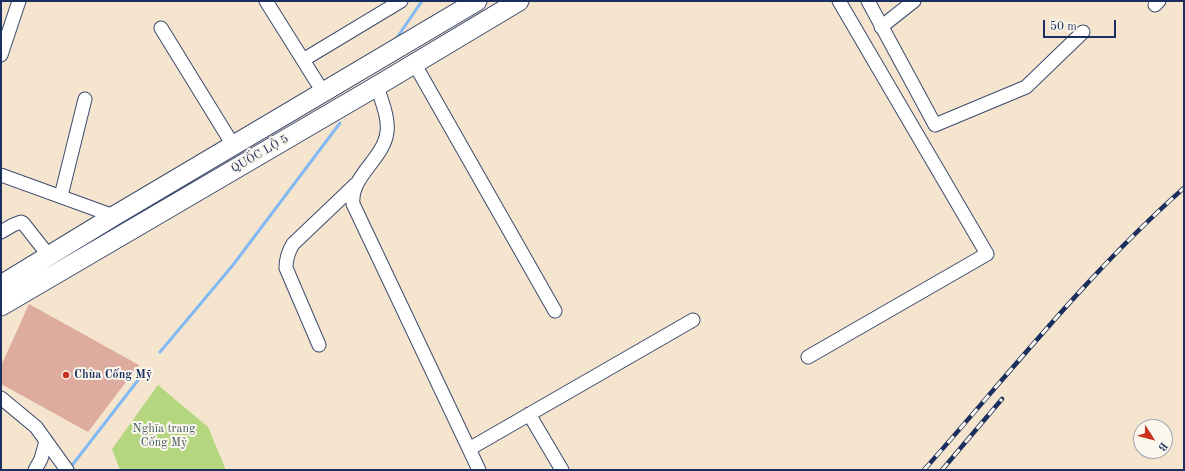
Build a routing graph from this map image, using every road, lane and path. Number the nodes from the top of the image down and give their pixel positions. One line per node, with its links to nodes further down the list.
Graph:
1 (19, 1): 12 (street)
2 (266, 1): 13 (street)
3 (401, 1): 13 (street)
4 (477, 1): 16 (highway, QUỐC LỘ 5)
5 (519, 1): 14 (highway, QUỐC LỘ 5)
6 (839, 1): 30 (street)
7 (868, 1): 9 (street)
8 (914, 1): 9 (street)
9 (881, 27): 11 (street)
10 (161, 28): 18 (street)
11 (1083, 32)
12 (1, 55)
13 (303, 60): 16 (street)
14 (414, 63): 15 (highway, QUỐC LỘ 5); 27 (street)
15 (377, 86): 20 (street); 26 (highway, QUỐC LỘ 5)
16 (323, 92): 18 (highway, QUỐC LỘ 5)
17 (85, 99): 21 (street)
18 (233, 145): 22 (highway, QUỐC LỘ 5)
19 (1, 175): 21 (street)
20 (359, 182): 29 (street); 34 (street)
21 (61, 196): 22 (street)
22 (114, 216): 24 (highway, QUỐC LỘ 5)
23 (1, 232): 24 (street)
24 (49, 256): 25 (highway, QUỐC LỘ 5)
25 (1, 285)
26 (1, 306)
27 (555, 312)
28 (693, 320): 32 (street)
29 (319, 345)
30 (808, 357)
31 (1, 398): 33 (street)
32 (529, 414): 34 (street); 38 (street)
33 (46, 441): 35 (street); 36 (street)
34 (469, 449): 37 (street)
35 (35, 470)
36 (67, 470)
37 (479, 470)
38 (562, 470)

